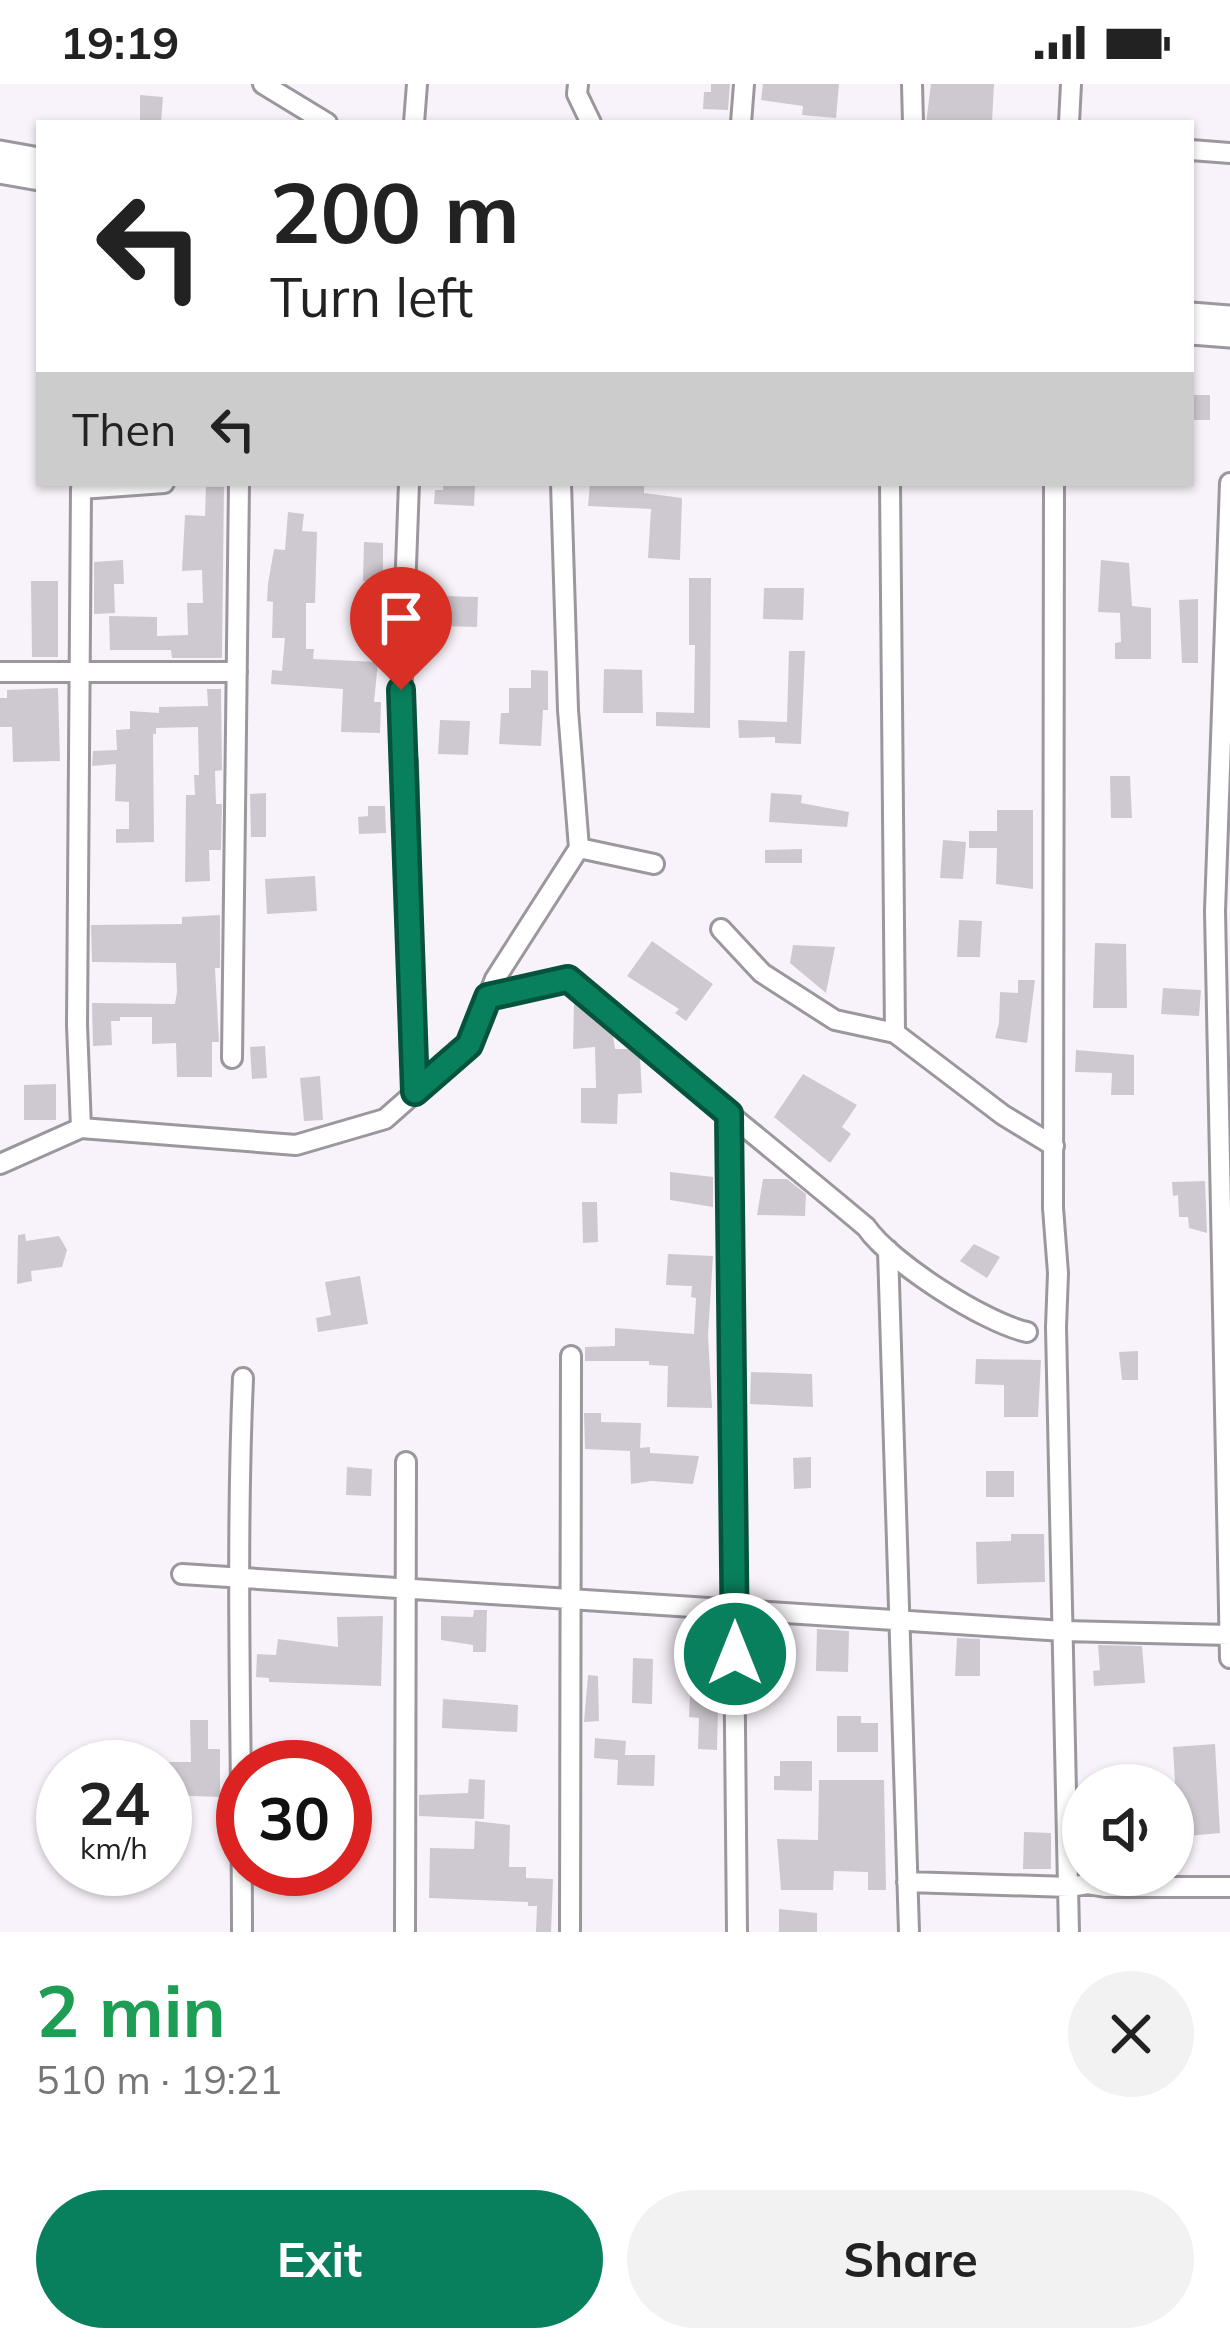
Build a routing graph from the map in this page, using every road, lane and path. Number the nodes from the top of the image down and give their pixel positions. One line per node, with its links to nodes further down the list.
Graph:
1 (262, 84): 7 (street)
2 (417, 84): 8 (street)
3 (578, 84): 9 (street)
4 (744, 84): 10 (street)
5 (912, 84): 11 (street)
6 (1071, 84): 12 (street)
7 (321, 120)
8 (414, 120)
9 (590, 120)
10 (741, 120)
11 (913, 120)
12 (1069, 120)
13 (1194, 150): 15 (street)
14 (0, 152): 16 (street)
15 (1230, 153)
16 (36, 158)
17 (0, 172): 18 (street)
18 (36, 178)
19 (1194, 314): 20 (street)
20 (1230, 317)
21 (1194, 333): 22 (street)
22 (1230, 337)
23 (1230, 483): 49 (street)
24 (128, 486): 30 (street)
25 (238, 486): 32 (street)
26 (409, 486): 39 (street)
27 (561, 486): 33 (street)
28 (890, 486): 37 (street)
29 (1054, 486): 42 (street)
30 (80, 671): 31 (street); 32 (street); 41 (street)
31 (0, 672)
32 (237, 672): 38 (street)
33 (579, 848): 34 (street); 36 (street)
34 (654, 864)
35 (721, 929): 37 (street)
36 (488, 997): 39 (street); 40 (street)
37 (895, 1033): 42 (street)
38 (232, 1058)
39 (415, 1092): 41 (street)
40 (729, 1114): 44 (street); 54 (street)
41 (81, 1128): 43 (street)
42 (1054, 1146): 56 (street)
43 (0, 1164)
44 (888, 1250): 45 (street); 55 (street)
45 (1027, 1332)
46 (571, 1356): 53 (street)
47 (243, 1378): 51 (street)
48 (406, 1462): 52 (street)
49 (1228, 1498): 57 (street)
50 (182, 1574): 51 (street)
51 (242, 1579): 52 (street); 65 (street)
52 (406, 1588): 53 (street); 66 (street)
53 (571, 1598): 54 (street); 67 (street)
54 (735, 1608): 55 (street); 68 (street)
55 (901, 1618): 56 (street); 60 (street)
56 (1064, 1630): 57 (street); 59 (street)
57 (1230, 1635): 58 (street)
58 (1230, 1658)
59 (1067, 1764)
60 (907, 1882): 63 (street); 69 (street)
61 (1194, 1887): 62 (street)
62 (1230, 1887)
63 (1062, 1888)
64 (1069, 1896): 70 (street)
65 (242, 1932)
66 (405, 1932)
67 (570, 1932)
68 (737, 1932)
69 (909, 1932)
70 (1069, 1932)

